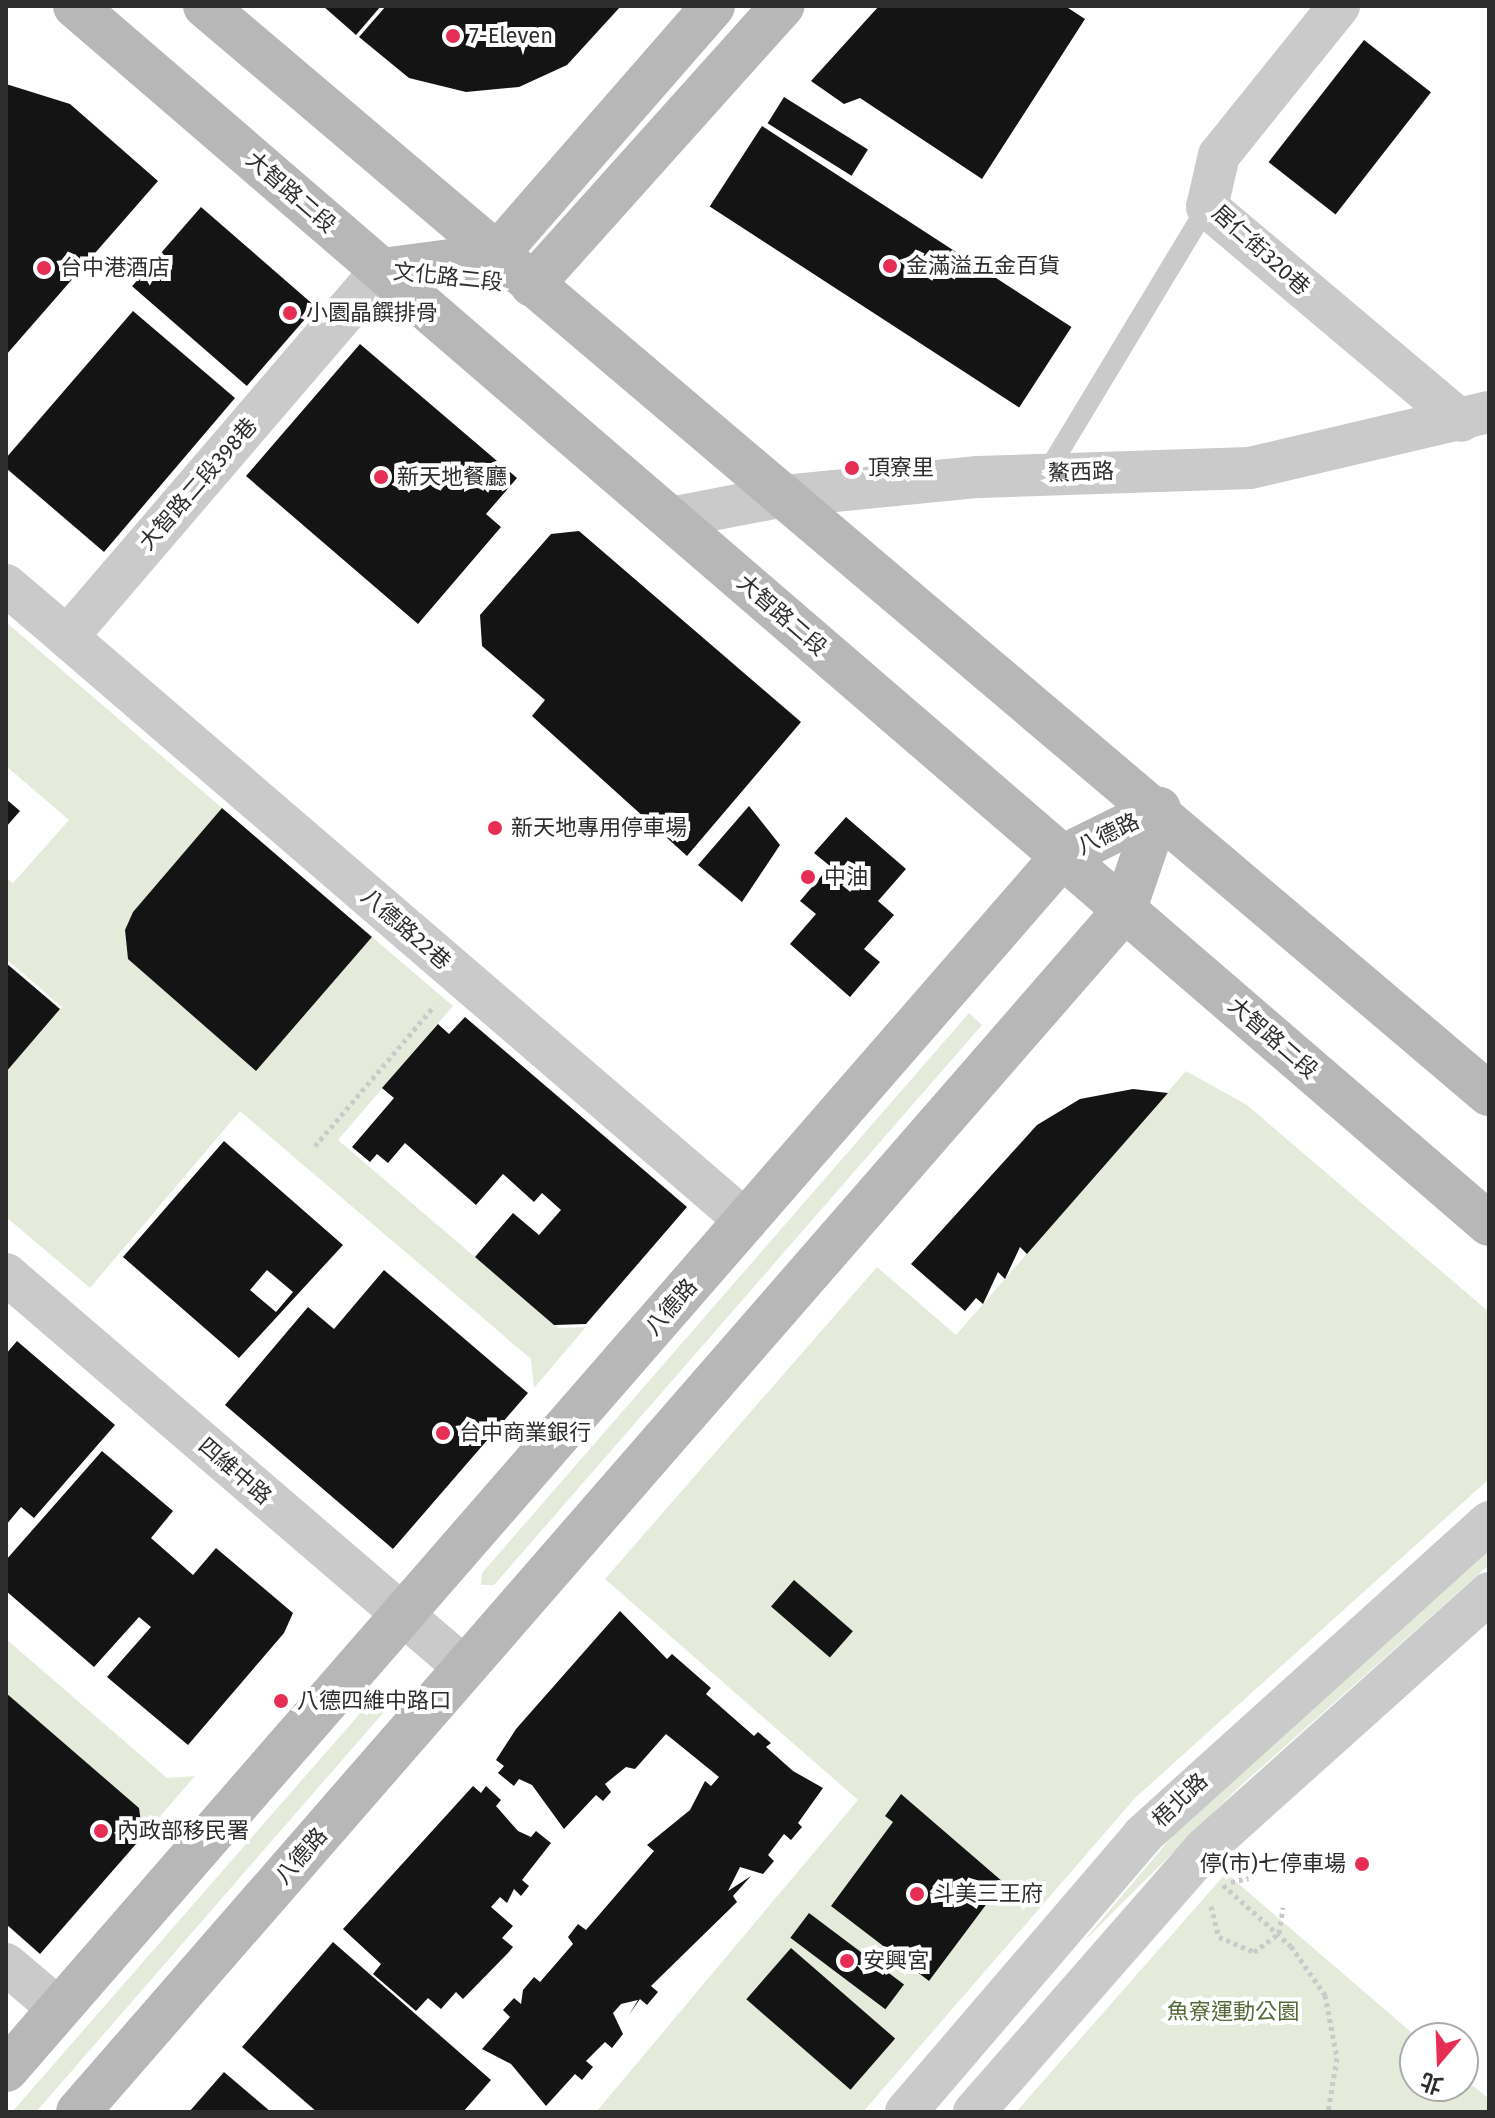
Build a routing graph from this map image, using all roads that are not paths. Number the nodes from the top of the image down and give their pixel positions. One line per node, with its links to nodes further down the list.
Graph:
1 (75, 6): 8 (street, 大智路二段)
2 (205, 6): 7 (street)
3 (713, 6): 7 (street, 文化路二段)
4 (782, 6): 9 (street, 文化路二段)
5 (1339, 6): 6 (street, 居仁街320巷)
6 (1207, 207): 10 (street, 居仁街320巷); 11 (lane)
7 (496, 255): 8 (street, 文化路二段); 9 (street)
8 (382, 270): 9 (street, 文化路二段); 13 (street, 大智路二段); 15 (street, 大智路二段398巷)
9 (532, 285): 12 (street)
10 (1475, 416): 11 (street, 鰲西路)
11 (1047, 472): 12 (street, 鰲西路)
12 (784, 496): 13 (street, 鰲西路); 16 (street)
13 (670, 518): 17 (street, 大智路二段)
14 (6, 585): 15 (street)
15 (67, 637): 20 (street, 八德路22巷)
16 (1159, 809): 17 (street, 八德路); 18 (street, 八德路); 19 (street)
17 (1062, 857): 18 (street, 大智路二段); 20 (street, 八德路)
18 (1124, 911): 21 (street, 大智路二段); 26 (street, 八德路)
19 (1489, 1094)
20 (746, 1221): 25 (street, 八德路)
21 (1489, 1224)
22 (6, 1274): 25 (street, 四維中路)
23 (1489, 1522): 31 (street, 梧北路)
24 (1489, 1593): 32 (street)
25 (403, 1615): 26 (street, 四維中路); 28 (street, 八德路)
26 (465, 1668): 30 (street, 八德路)
27 (6, 1964): 28 (street)
28 (59, 2009): 29 (street, 八德路)
29 (6, 2070)
30 (78, 2112)
31 (906, 2112)
32 (974, 2112)

